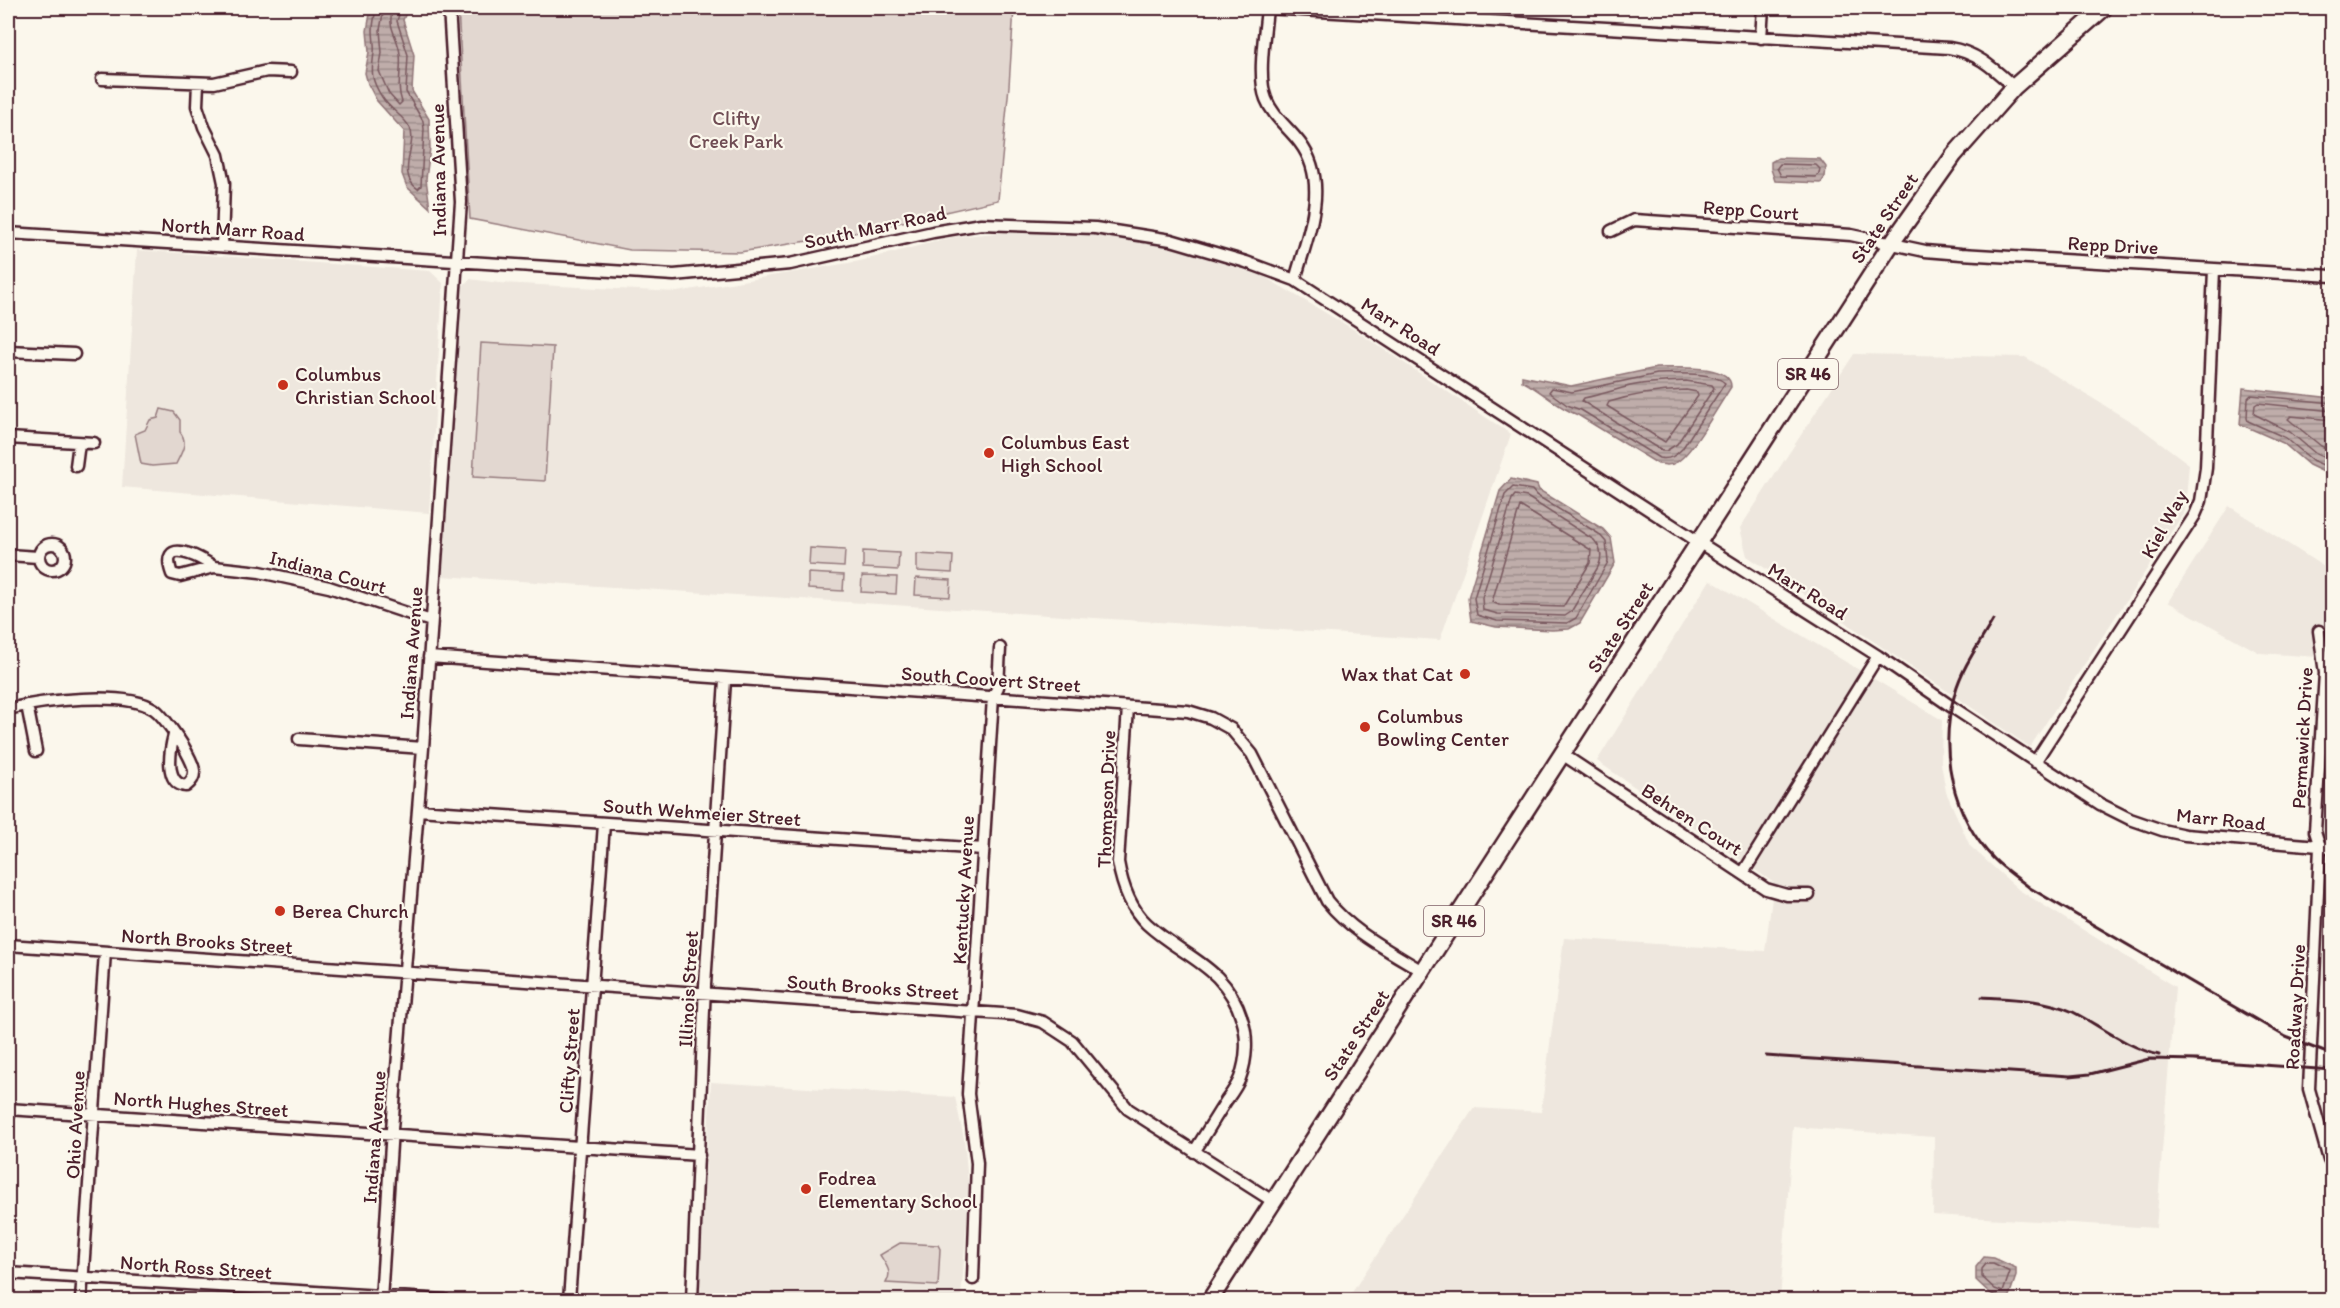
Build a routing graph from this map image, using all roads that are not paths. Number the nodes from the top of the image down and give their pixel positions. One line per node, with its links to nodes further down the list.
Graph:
1 (450, 8): 14 (street, Indiana Avenue)
2 (1267, 8): 5 (street); 17 (street)
3 (1763, 8): 5 (street)
4 (2104, 8): 9 (highway, State Street / SR 46)
5 (1761, 38): 9 (street)
6 (291, 72): 8 (street)
7 (102, 79): 8 (street)
8 (198, 83): 13 (street)
9 (2014, 87): 12 (highway, State Street / SR 46)
10 (1611, 231): 12 (street, Repp Court)
11 (8, 233): 13 (street, North Marr Road)
12 (1891, 244): 15 (street, Repp Drive); 24 (highway, State Street / SR 46)
13 (222, 246): 14 (street, North Marr Road)
14 (456, 262): 17 (street, South Marr Road); 28 (street, Indiana Avenue)
15 (2214, 269): 16 (street, Repp Drive); 43 (street, Kiel Way)
16 (2332, 276)
17 (1295, 280): 24 (street, Marr Road)
18 (8, 351): 19 (street)
19 (74, 354)
20 (11, 439): 21 (street)
21 (79, 443): 22 (street); 23 (street)
22 (94, 443)
23 (76, 466)
24 (1700, 543): 31 (street, Marr Road); 42 (highway, State Street / SR 46)
25 (8, 555): 26 (street)
26 (38, 557)
27 (214, 567): 28 (street, Indiana Court)
28 (431, 621): 32 (street, Indiana Avenue)
29 (2319, 631): 47 (street, Permawick Drive)
30 (999, 648): 34 (street, Kentucky Avenue)
31 (1878, 656): 43 (street, Marr Road); 50 (street)
32 (429, 657): 33 (street, South Coovert Street); 40 (street, Indiana Avenue)
33 (725, 680): 34 (street, South Coovert Street); 46 (street, Illinois Street)
34 (993, 697): 36 (street, South Coovert Street); 49 (street, Kentucky Avenue)
35 (27, 705): 37 (street); 38 (street); 41 (street)
36 (1128, 707): 54 (street, South Coovert Street); 63 (street, Thompson Drive)
37 (8, 709)
38 (174, 735)
39 (299, 739): 40 (street)
40 (423, 748): 44 (street, Indiana Avenue)
41 (36, 751)
42 (1562, 754): 50 (street, Behren Court); 54 (highway, State Street / SR 46)
43 (2035, 762): 47 (street, Marr Road)
44 (418, 810): 45 (street, South Wehmeier Street); 55 (street, Indiana Avenue)
45 (604, 824): 46 (street, South Wehmeier Street); 56 (street, Clifty Street)
46 (716, 831): 49 (street, South Wehmeier Street); 57 (street, Illinois Street)
47 (2320, 847): 48 (street, Marr Road); 65 (street, Roadway Drive)
48 (2332, 848)
49 (983, 849): 58 (street, Kentucky Avenue)
50 (1743, 873): 51 (street, Behren Court)
51 (1809, 895)
52 (8, 945): 53 (street, North Brooks Street)
53 (105, 952): 55 (street, North Brooks Street); 60 (street, Ohio Avenue)
54 (1422, 971): 66 (highway, State Street / SR 46)
55 (405, 972): 56 (street, South Brooks Street); 61 (street, Indiana Avenue)
56 (592, 985): 57 (street, South Brooks Street); 62 (street, Clifty Street)
57 (705, 993): 58 (street, South Brooks Street); 64 (street, Illinois Street)
58 (974, 1012): 63 (street, South Brooks Street); 69 (street, Kentucky Avenue)
59 (8, 1109): 60 (street, North Hughes Street)
60 (94, 1115): 61 (street, North Hughes Street); 68 (street, Ohio Avenue)
61 (391, 1135): 62 (street, North Hughes Street); 70 (street, Indiana Avenue)
62 (581, 1147): 64 (street, North Hughes Street); 73 (street, Clifty Street)
63 (1194, 1152): 66 (street, South Brooks Street)
64 (699, 1155): 74 (street, Illinois Street)
65 (2332, 1165)
66 (1274, 1202): 75 (highway, State Street / SR 46)
67 (8, 1273): 68 (street, North Ross Street)
68 (83, 1278): 70 (street, North Ross Street); 71 (street, Ohio Avenue)
69 (973, 1279)
70 (381, 1299): 72 (street, North Ross Street)
71 (81, 1300)
72 (445, 1300)
73 (569, 1300)
74 (692, 1300)
75 (1210, 1300)

